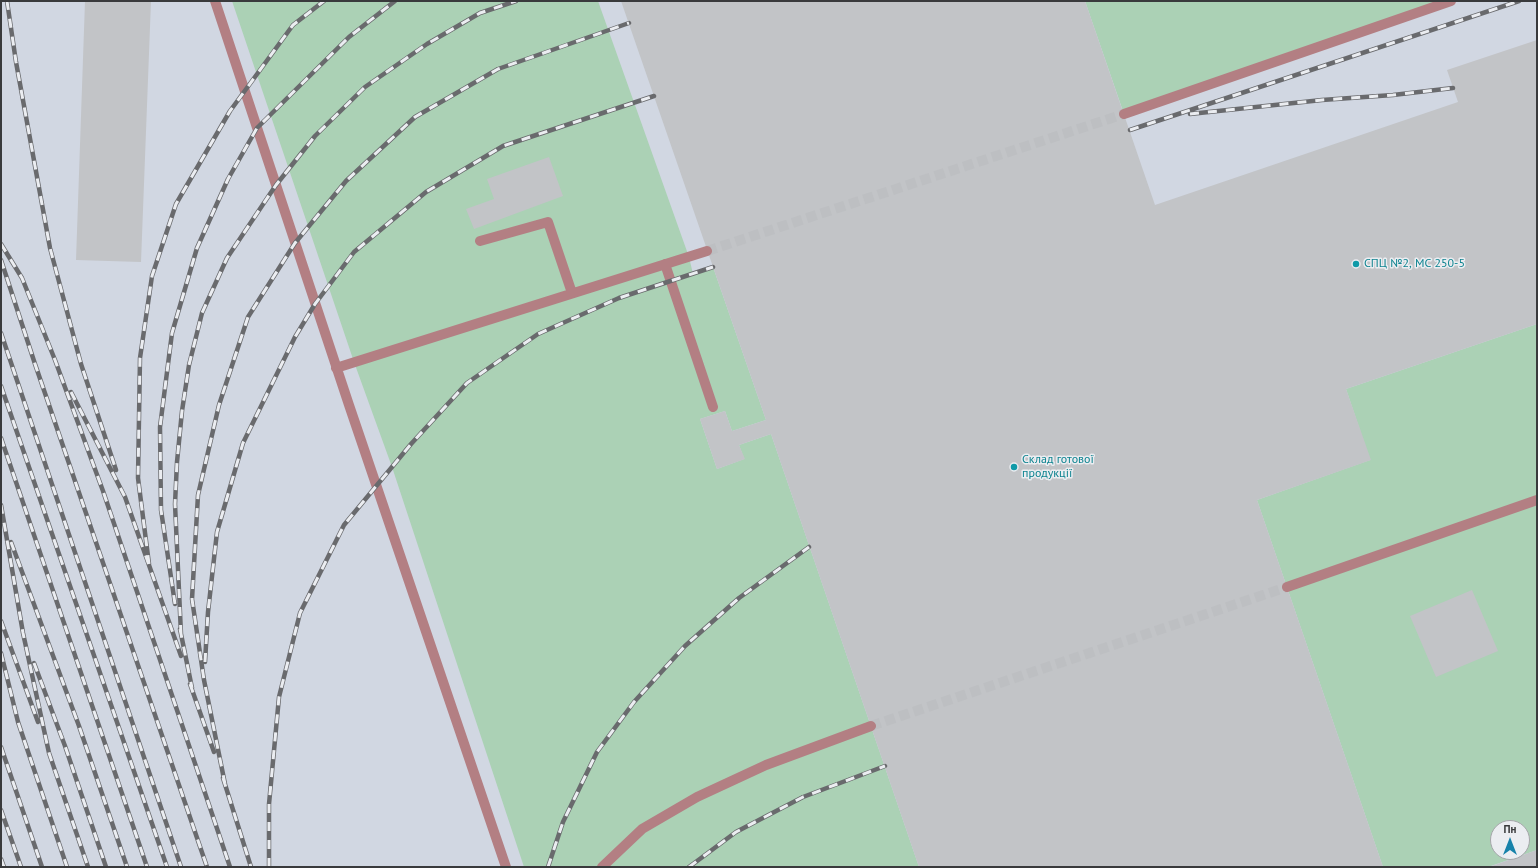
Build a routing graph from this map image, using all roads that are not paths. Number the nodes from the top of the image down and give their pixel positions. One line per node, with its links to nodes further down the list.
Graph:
1 (215, 1): 8 (lane)
2 (1451, 1): 3 (lane)
3 (1124, 114)
4 (480, 241): 7 (lane)
5 (707, 251): 6 (lane)
6 (665, 264): 7 (lane); 9 (lane)
7 (572, 293): 8 (lane)
8 (336, 368): 13 (lane)
9 (713, 407)
10 (1537, 500): 11 (lane)
11 (1287, 587)
12 (871, 726): 14 (lane)
13 (506, 867)
14 (602, 867)

